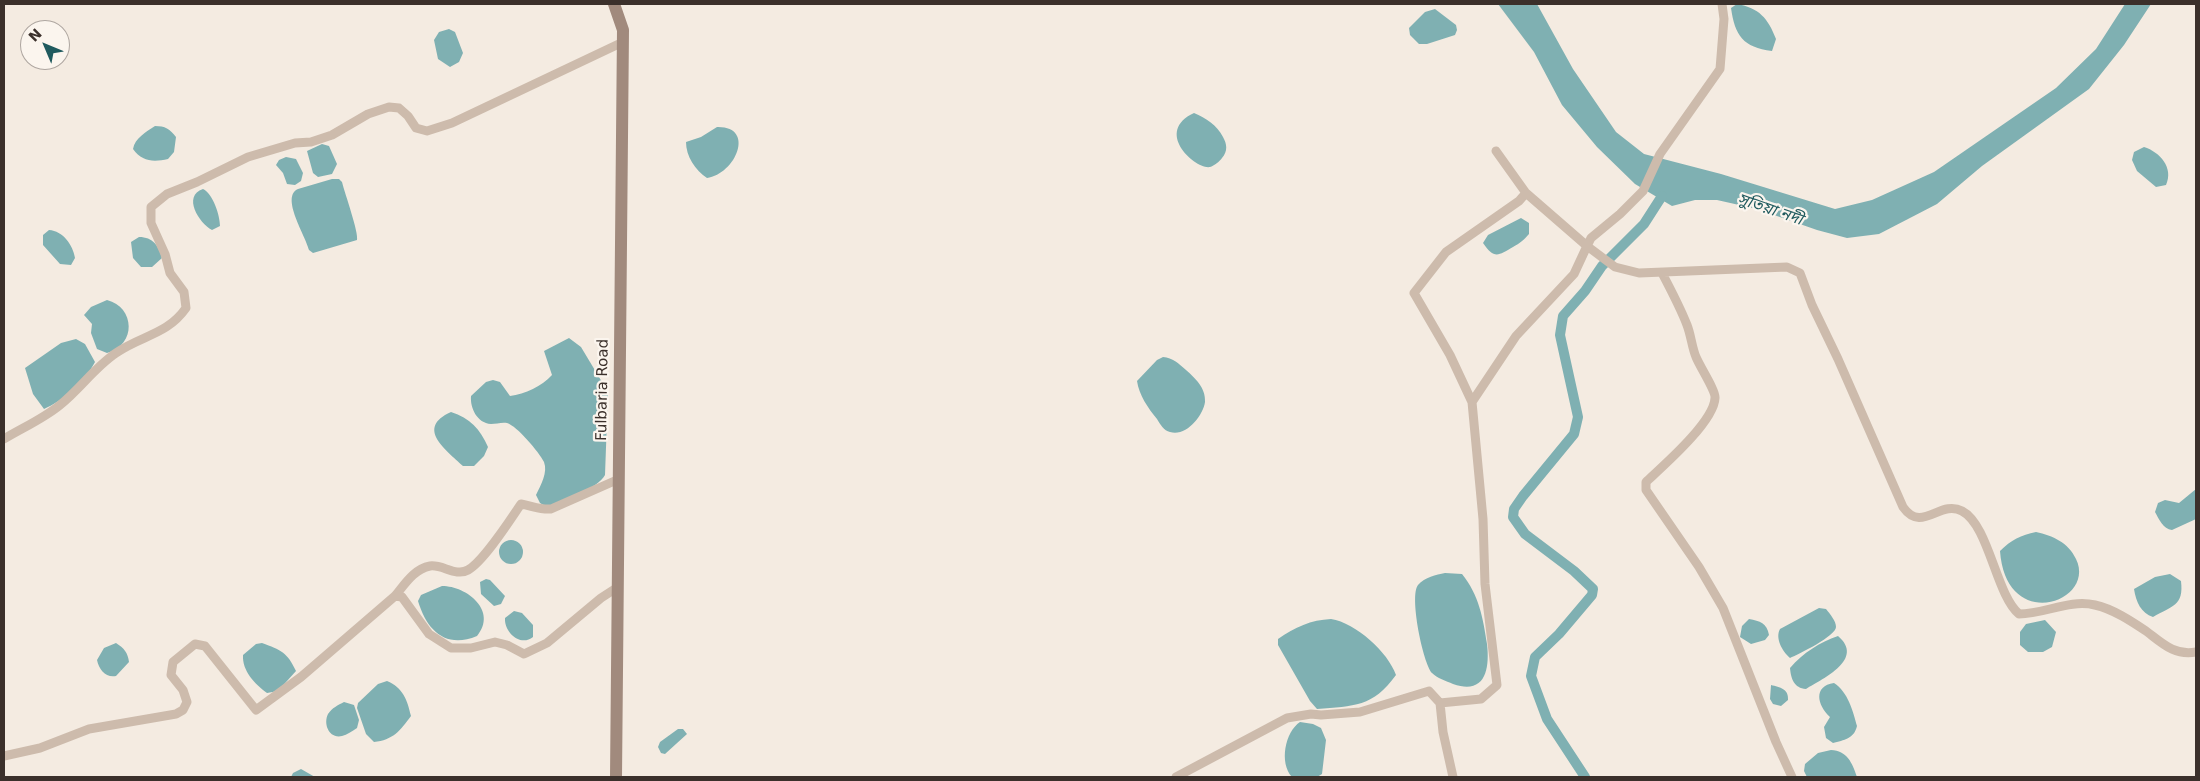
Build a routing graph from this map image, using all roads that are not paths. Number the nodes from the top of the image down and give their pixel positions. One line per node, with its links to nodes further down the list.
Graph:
1 (614, 4): 3 (main road, Fulbaria Road)
2 (1722, 4): 6 (street)
3 (623, 42): 9 (street); 10 (main road, Fulbaria Road)
4 (1496, 151): 5 (street)
5 (1526, 193): 6 (street); 8 (street)
6 (1587, 246): 7 (street); 8 (street)
7 (1662, 273): 13 (street); 19 (street)
8 (1472, 402): 14 (street)
9 (4, 439)
10 (619, 479): 11 (main road, Fulbaria Road); 12 (street)
11 (618, 586): 12 (street); 16 (main road, Fulbaria Road)
12 (396, 596): 15 (street)
13 (2196, 652)
14 (1440, 703): 17 (street); 18 (street)
15 (4, 756)
16 (616, 777)
17 (1176, 777)
18 (1452, 777)
19 (1792, 777)

